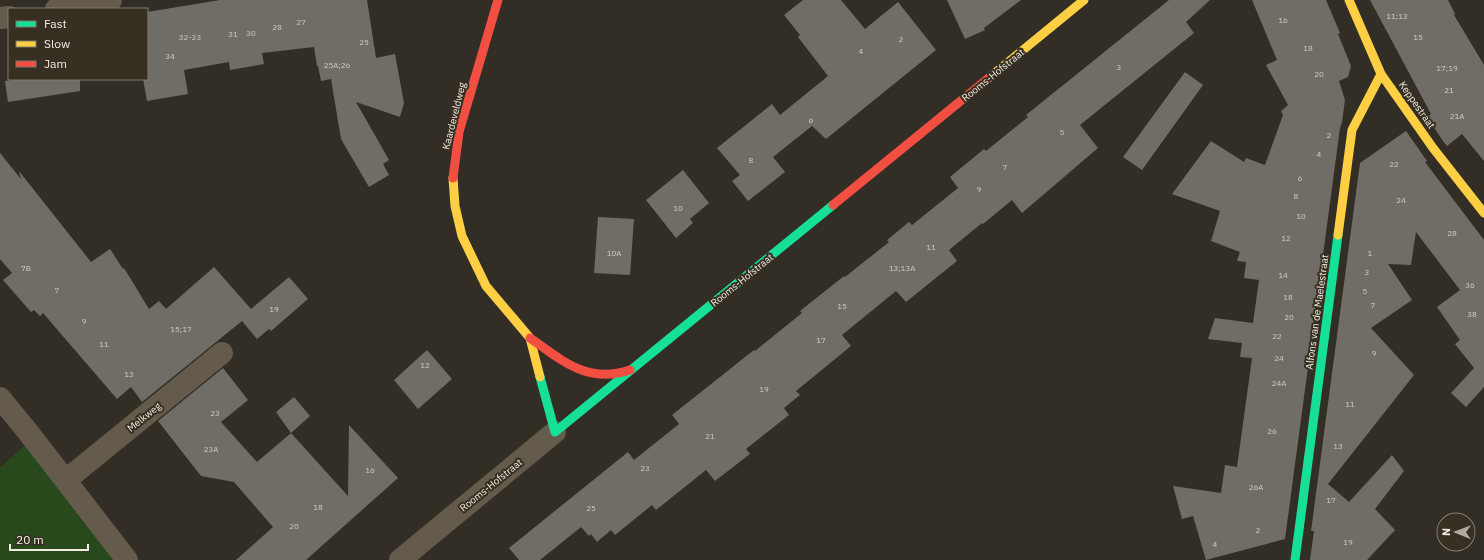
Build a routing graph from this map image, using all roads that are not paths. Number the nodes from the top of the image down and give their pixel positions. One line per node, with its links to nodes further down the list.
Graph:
1 (112, 0): 5 (street)
2 (498, 0): 8 (street, Kaardeveldweg)
3 (1084, 0): 10 (street, Rooms-Hofstraat)
4 (1349, 0): 6 (street, Keppestraat)
5 (62, 8)
6 (1381, 74): 7 (street, Keppestraat); 16 (street, Alfons van de Maelestraat)
7 (1484, 213)
8 (530, 338): 10 (street); 12 (street, Kaardeveldweg)
9 (222, 353): 13 (street, Melkweg)
10 (632, 369): 12 (street, Rooms-Hofstraat)
11 (0, 398): 13 (street)
12 (556, 432): 15 (street, Rooms-Hofstraat)
13 (66, 480): 14 (street)
14 (127, 560)
15 (400, 560)
16 (1295, 560)

